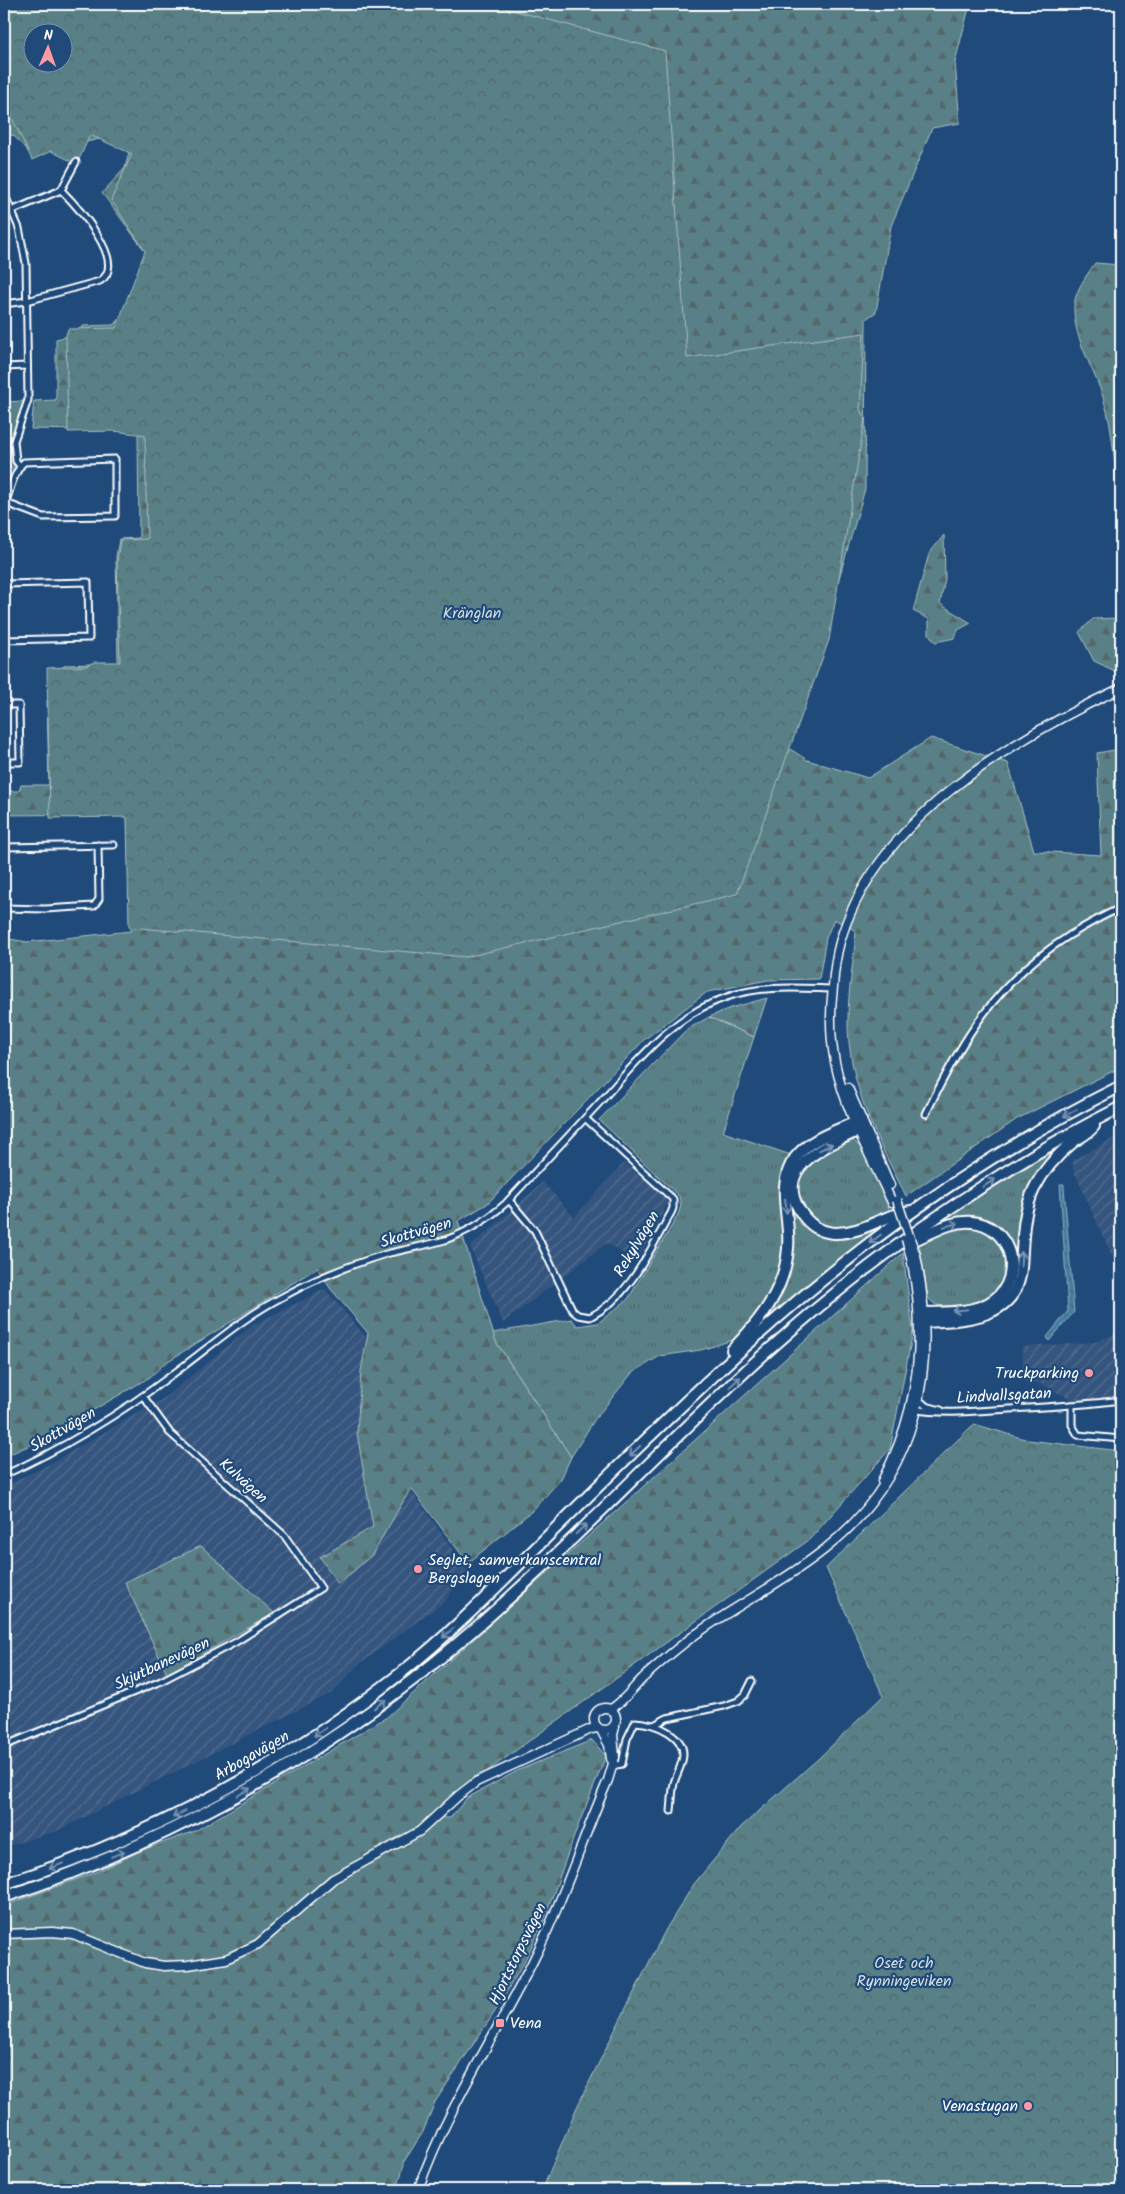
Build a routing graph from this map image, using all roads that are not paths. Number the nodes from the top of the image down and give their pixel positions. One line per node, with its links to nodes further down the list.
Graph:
1 (76, 162): 2 (street)
2 (61, 190): 4 (street); 6 (street)
3 (4, 192): 4 (street)
4 (12, 211): 5 (street); 6 (street)
5 (4, 214)
6 (27, 301): 7 (street); 8 (street)
7 (4, 304)
8 (28, 366): 9 (street); 10 (street)
9 (4, 367)
10 (20, 466): 11 (street); 11 (street)
11 (4, 505)
12 (4, 584): 13 (street)
13 (4, 640)
14 (1121, 688): 22 (street)
15 (4, 705): 16 (street)
16 (4, 762)
17 (98, 845): 18 (street); 19 (street); 20 (street)
18 (114, 845)
19 (4, 847)
20 (4, 908)
21 (1121, 908): 25 (street)
22 (832, 989): 26 (street, Skottvägen); 28 (street)
23 (1121, 1086): 30 (highway, one-way to 30)
24 (1121, 1107): 27 (highway, Arbogavägen)
25 (926, 1114)
26 (585, 1118): 29 (street, Skottvägen); 29 (street, Rekylvägen)
27 (1095, 1120): 31 (highway, Arbogavägen, one-way to 27); 32 (highway, one-way to 27)
28 (860, 1125): 30 (highway, one-way to 28); 32 (street, bridge); 39 (highway, one-way to 39)
29 (509, 1200): 33 (street, Skottvägen)
30 (914, 1210): 39 (highway, one-way to 39)
31 (906, 1240): 32 (highway, one-way to 32); 55 (highway, Arbogavägen, one-way to 31)
32 (922, 1318): 34 (street); 37 (street)
33 (143, 1396): 41 (street, Skottvägen); 42 (street, Kulvägen)
34 (918, 1399): 37 (street); 38 (street, Lindvallsgatan)
35 (1121, 1400): 36 (street, Lindvallsgatan)
36 (1072, 1405): 38 (street, Lindvallsgatan); 40 (street)
37 (913, 1409): 38 (street, Lindvallsgatan); 44 (street)
38 (948, 1412)
39 (658, 1429): 54 (highway, Arbogavägen, one-way to 54)
40 (1121, 1439)
41 (4, 1475)
42 (321, 1588): 51 (street, Skjutbanevägen)
43 (752, 1681): 48 (street)
44 (636, 1685): 45 (street); 47 (street)
45 (611, 1709): 46 (street); 47 (street)
46 (595, 1715): 49 (street); 50 (street)
47 (616, 1723): 49 (street); 52 (street)
48 (654, 1725): 52 (street); 53 (street)
49 (600, 1729): 50 (street); 52 (street)
50 (565, 1743): 56 (street)
51 (4, 1746)
52 (612, 1766): 57 (street, Hjortstorpsvägen)
53 (671, 1811)
54 (4, 1884)
55 (4, 1897)
56 (4, 1934)
57 (418, 2190)

